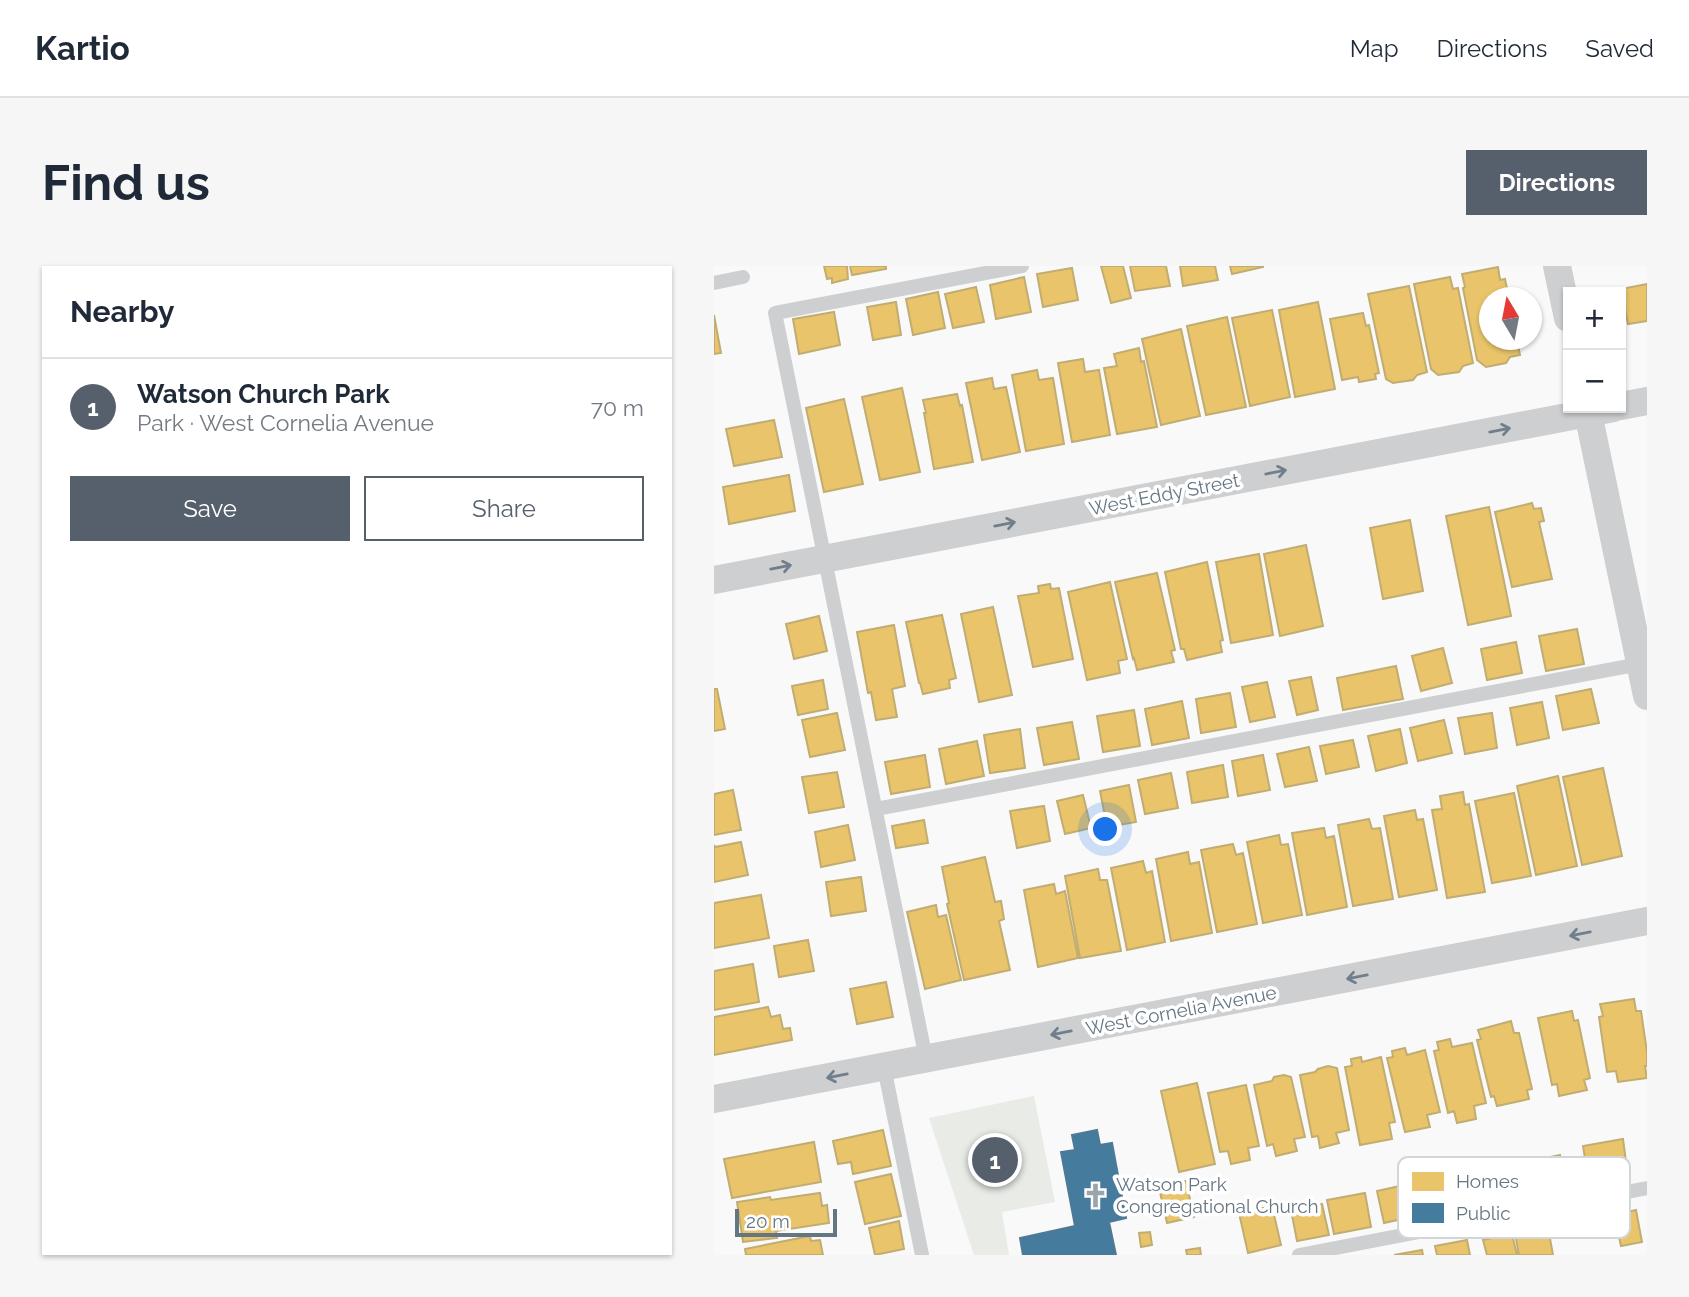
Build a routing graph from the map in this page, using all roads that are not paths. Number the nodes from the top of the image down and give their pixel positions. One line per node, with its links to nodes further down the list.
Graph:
1 (1022, 266): 10 (lane)
2 (1557, 266): 5 (street)
3 (743, 277): 4 (lane)
4 (714, 283)
5 (1563, 294)
6 (1647, 401): 7 (street)
7 (1626, 405)
8 (1575, 413): 10 (street, West Eddy Street, one-way to 8)
9 (1597, 413): 12 (street)
10 (825, 559): 11 (street, West Eddy Street, one-way to 10); 14 (lane)
11 (714, 580)
12 (1644, 663): 13 (street); 14 (lane)
13 (1647, 695)
14 (876, 809): 16 (lane)
15 (1647, 921): 16 (street, West Cornelia Avenue, one-way to 16)
16 (926, 1059): 17 (street, West Cornelia Avenue)
17 (884, 1067): 18 (street, West Cornelia Avenue, one-way to 18); 20 (lane)
18 (714, 1100)
19 (1398, 1236): 21 (lane)
20 (922, 1255)
21 (1299, 1255)

